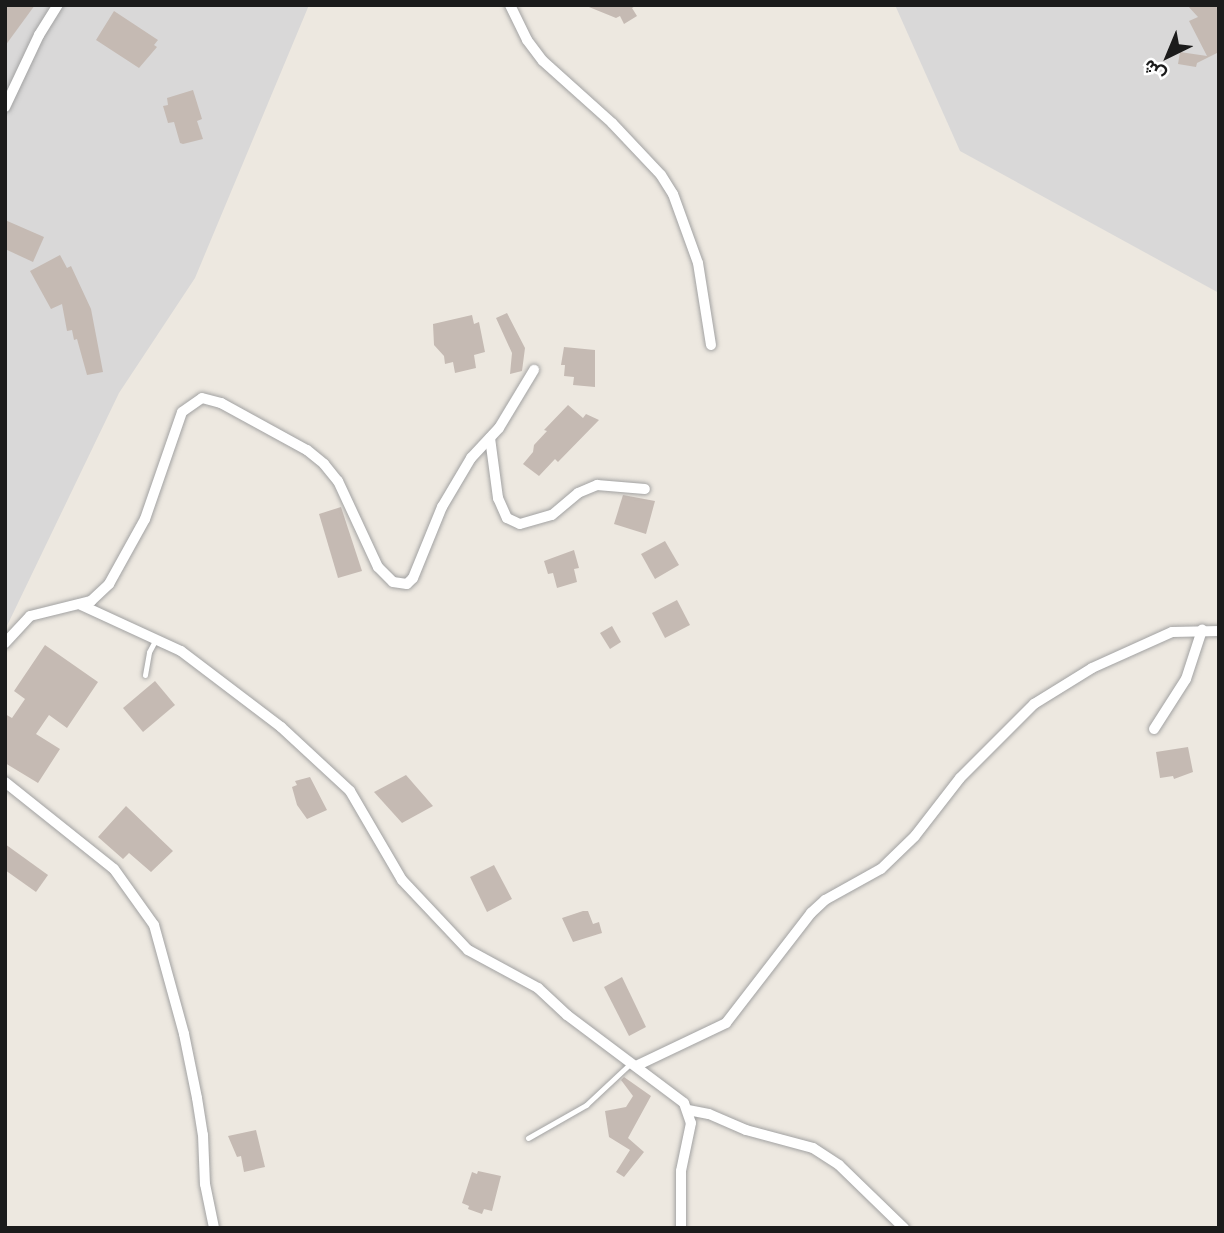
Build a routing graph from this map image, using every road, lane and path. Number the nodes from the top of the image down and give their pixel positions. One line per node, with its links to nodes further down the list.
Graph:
1 (58, 5): 3 (street)
2 (510, 5): 4 (street)
3 (5, 107)
4 (711, 345)
5 (534, 370): 6 (street)
6 (490, 438): 7 (street); 8 (street)
7 (645, 488)
8 (81, 605): 11 (street); 12 (street)
9 (1202, 630): 10 (street); 14 (street); 16 (street)
10 (1219, 631)
11 (156, 639): 13 (lane); 16 (street)
12 (5, 643)
13 (145, 675)
14 (1154, 729)
15 (5, 782): 19 (street)
16 (634, 1064): 17 (street); 18 (lane)
17 (688, 1110): 20 (street); 21 (street)
18 (528, 1138)
19 (214, 1228)
20 (681, 1228)
21 (904, 1228)

